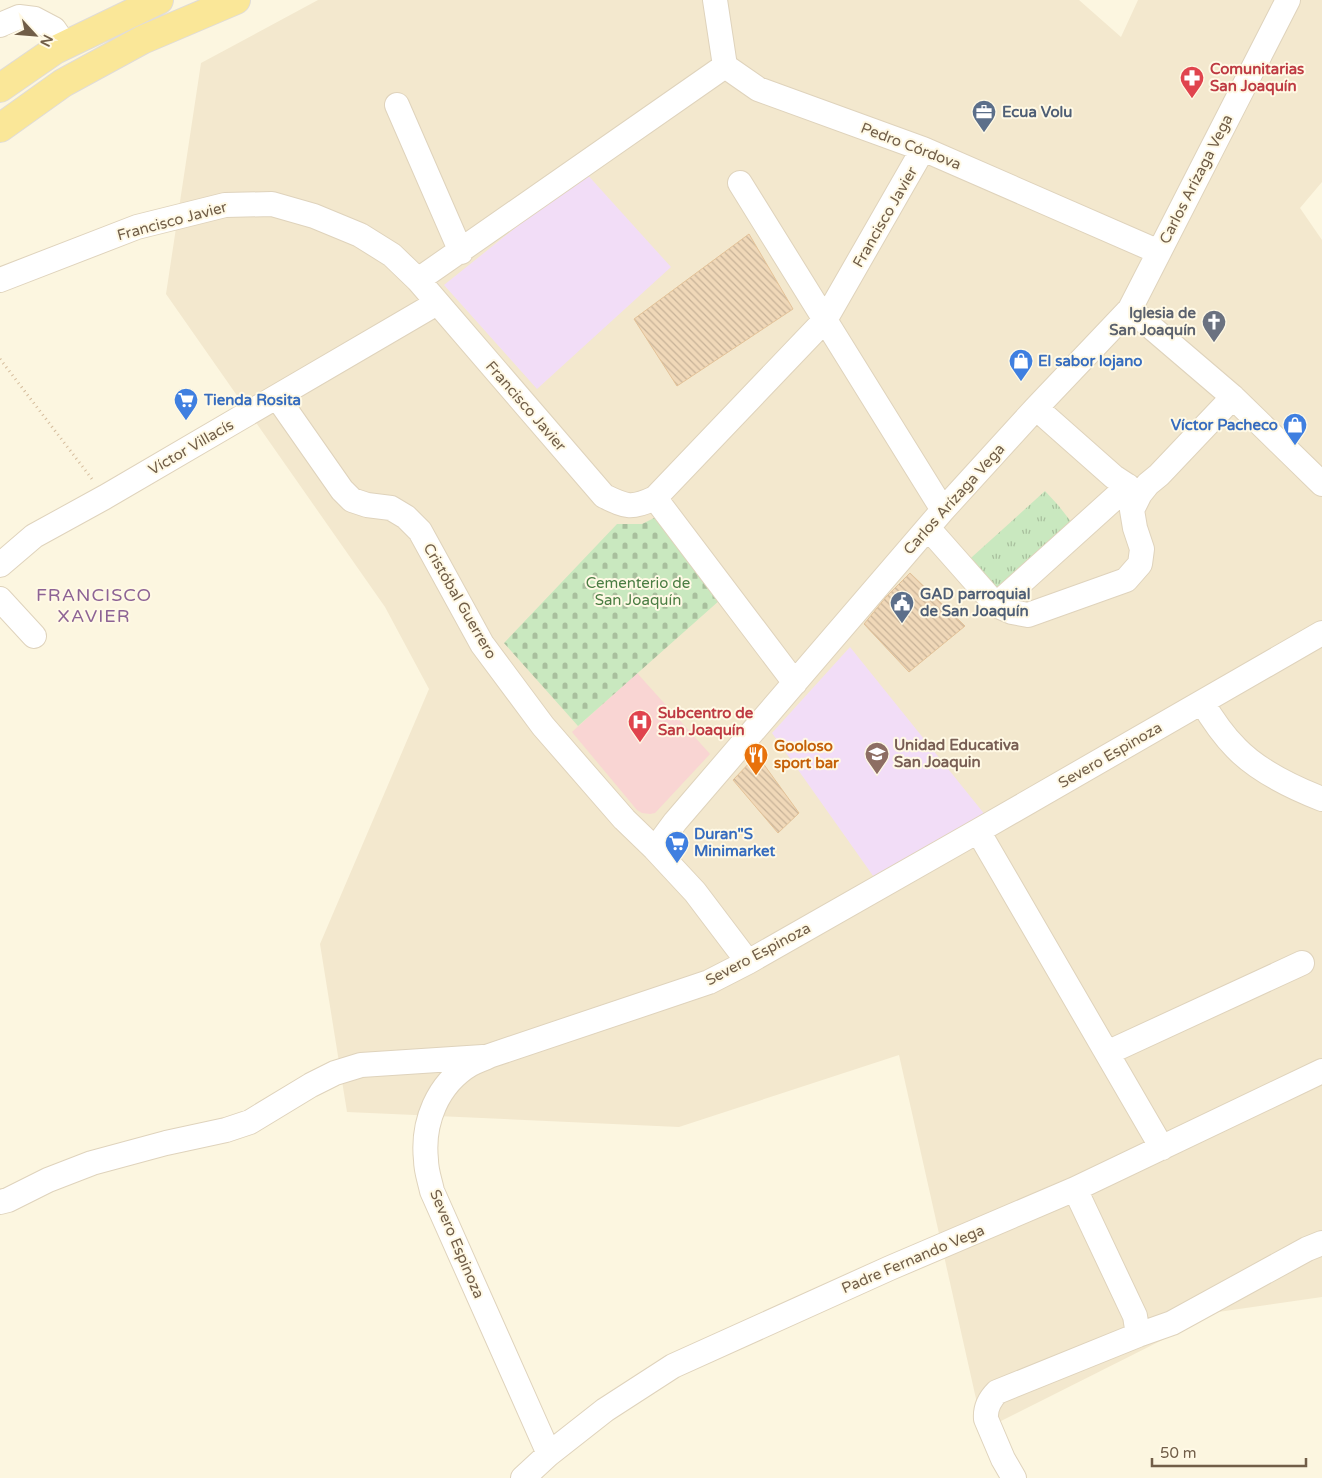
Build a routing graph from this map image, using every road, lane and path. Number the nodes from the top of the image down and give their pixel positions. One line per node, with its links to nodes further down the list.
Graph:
1 (159, 0): 6 (main road)
2 (236, 0): 10 (main road)
3 (715, 0): 7 (street)
4 (1288, 0): 14 (street, Carlos Arízaga Vega)
5 (0, 25): 6 (street)
6 (65, 45): 8 (main road)
7 (725, 66): 11 (street, Pedro Córdova); 13 (street)
8 (0, 88)
9 (397, 105): 13 (street)
10 (0, 128)
11 (923, 150): 14 (street, Pedro Córdova); 19 (street, Francisco Javier)
12 (740, 183): 19 (street)
13 (461, 252): 16 (street)
14 (1159, 252): 18 (street, Carlos Arízaga Vega)
15 (0, 280): 16 (street, Francisco Javier)
16 (418, 280): 17 (street, Francisco Javier)
17 (437, 303): 21 (street, Víctor Villacís); 27 (street, Francisco Javier)
18 (1130, 309): 22 (street); 23 (street, Carlos Arízaga Vega)
19 (826, 320): 27 (street, Francisco Javier); 28 (street)
20 (0, 358): 26 (path)
21 (277, 397): 26 (street, Víctor Villacís); 39 (street, Cristóbal Guerrero)
22 (1233, 397): 24 (street); 25 (street)
23 (1036, 408): 25 (street); 28 (street, Carlos Arízaga Vega)
24 (1322, 484)
25 (1134, 490): 32 (street); 32 (street)
26 (106, 497): 30 (street, Víctor Villacís)
27 (655, 498): 35 (street)
28 (943, 510): 29 (street, Carlos Arízaga Vega)
29 (928, 528): 32 (street); 35 (street, Carlos Arízaga Vega)
30 (0, 564)
31 (0, 599): 34 (street)
32 (996, 605)
33 (1322, 633): 36 (street, Severo Espinoza)
34 (34, 636)
35 (795, 683): 39 (street, Carlos Arízaga Vega)
36 (1202, 702): 37 (street); 38 (street, Severo Espinoza)
37 (1322, 799)
38 (978, 831): 40 (street, Severo Espinoza); 42 (street)
39 (655, 849): 40 (street)
40 (748, 962): 43 (street, Severo Espinoza)
41 (1302, 964): 42 (street)
42 (1107, 1052): 45 (street)
43 (489, 1056): 47 (street); 50 (street, Severo Espinoza)
44 (1322, 1071): 45 (street, Padre Fernando Vega)
45 (1162, 1148): 46 (street, Padre Fernando Vega)
46 (1075, 1189): 49 (street); 50 (street, Padre Fernando Vega)
47 (0, 1202)
48 (1322, 1243): 49 (street)
49 (1138, 1335): 51 (street)
50 (541, 1469)
51 (1014, 1478)

